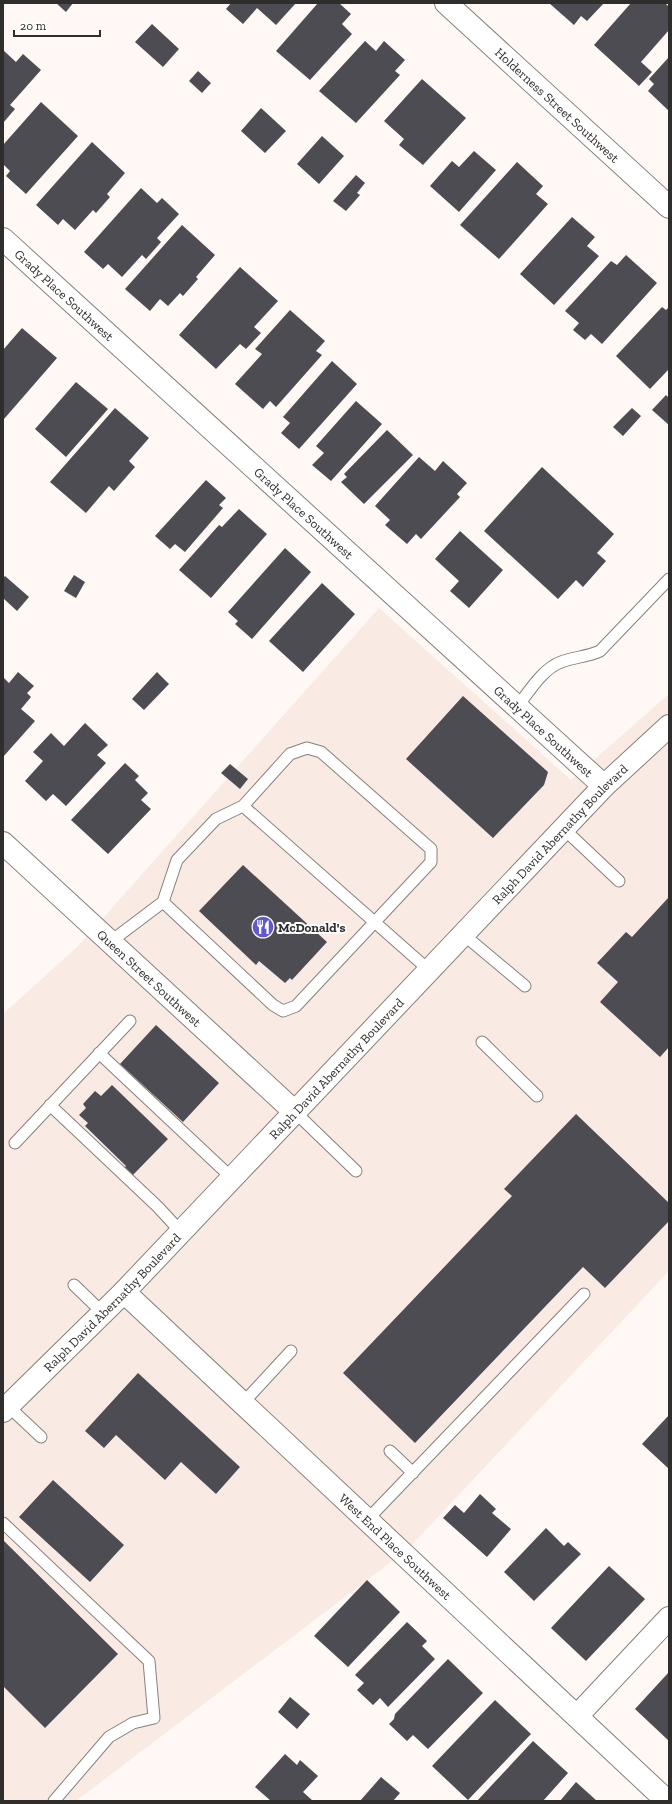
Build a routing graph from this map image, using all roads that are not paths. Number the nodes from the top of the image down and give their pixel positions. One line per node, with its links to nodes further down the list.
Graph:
1 (446, 3): 2 (street, Holderness Street Southwest)
2 (669, 207)
3 (3, 239): 5 (street, Grady Place Southwest)
4 (669, 579): 5 (lane)
5 (517, 707): 7 (street, Grady Place Southwest)
6 (669, 726): 7 (street, Ralph David Abernathy Boulevard)
7 (604, 786): 9 (street, Ralph David Abernathy Boulevard)
8 (243, 806): 12 (lane); 13 (lane); 13 (lane)
9 (564, 829): 11 (lane); 14 (street, Ralph David Abernathy Boulevard)
10 (3, 843): 15 (street, Queen Street Southwest)
11 (619, 881)
12 (163, 902): 13 (lane); 15 (lane)
13 (375, 922): 16 (lane)
14 (464, 935): 16 (street, Ralph David Abernathy Boulevard); 17 (lane)
15 (110, 942): 23 (street, Queen Street Southwest)
16 (430, 971): 23 (street, Ralph David Abernathy Boulevard)
17 (525, 986)
18 (130, 1021): 20 (lane)
19 (482, 1042): 21 (lane)
20 (99, 1053): 22 (lane); 26 (lane)
21 (537, 1096)
22 (50, 1105): 24 (lane); 27 (lane)
23 (296, 1113): 25 (lane); 26 (street, Ralph David Abernathy Boulevard)
24 (15, 1143)
25 (356, 1171)
26 (233, 1179): 27 (street, Ralph David Abernathy Boulevard)
27 (181, 1232): 29 (street, Ralph David Abernathy Boulevard)
28 (74, 1285): 31 (lane)
29 (124, 1292): 31 (street, Ralph David Abernathy Boulevard); 33 (street, West End Place Southwest)
30 (584, 1294): 37 (lane)
31 (103, 1313): 34 (street, Ralph David Abernathy Boulevard)
32 (291, 1351): 33 (lane)
33 (242, 1403): 38 (street, West End Place Southwest)
34 (6, 1409): 35 (lane)
35 (41, 1437)
36 (390, 1451): 37 (lane)
37 (413, 1473): 38 (lane)
38 (368, 1520): 41 (street, West End Place Southwest)
39 (3, 1523): 42 (lane)
40 (669, 1618): 41 (street)
41 (577, 1716): 43 (street, West End Place Southwest)
42 (54, 1801)
43 (667, 1801)

